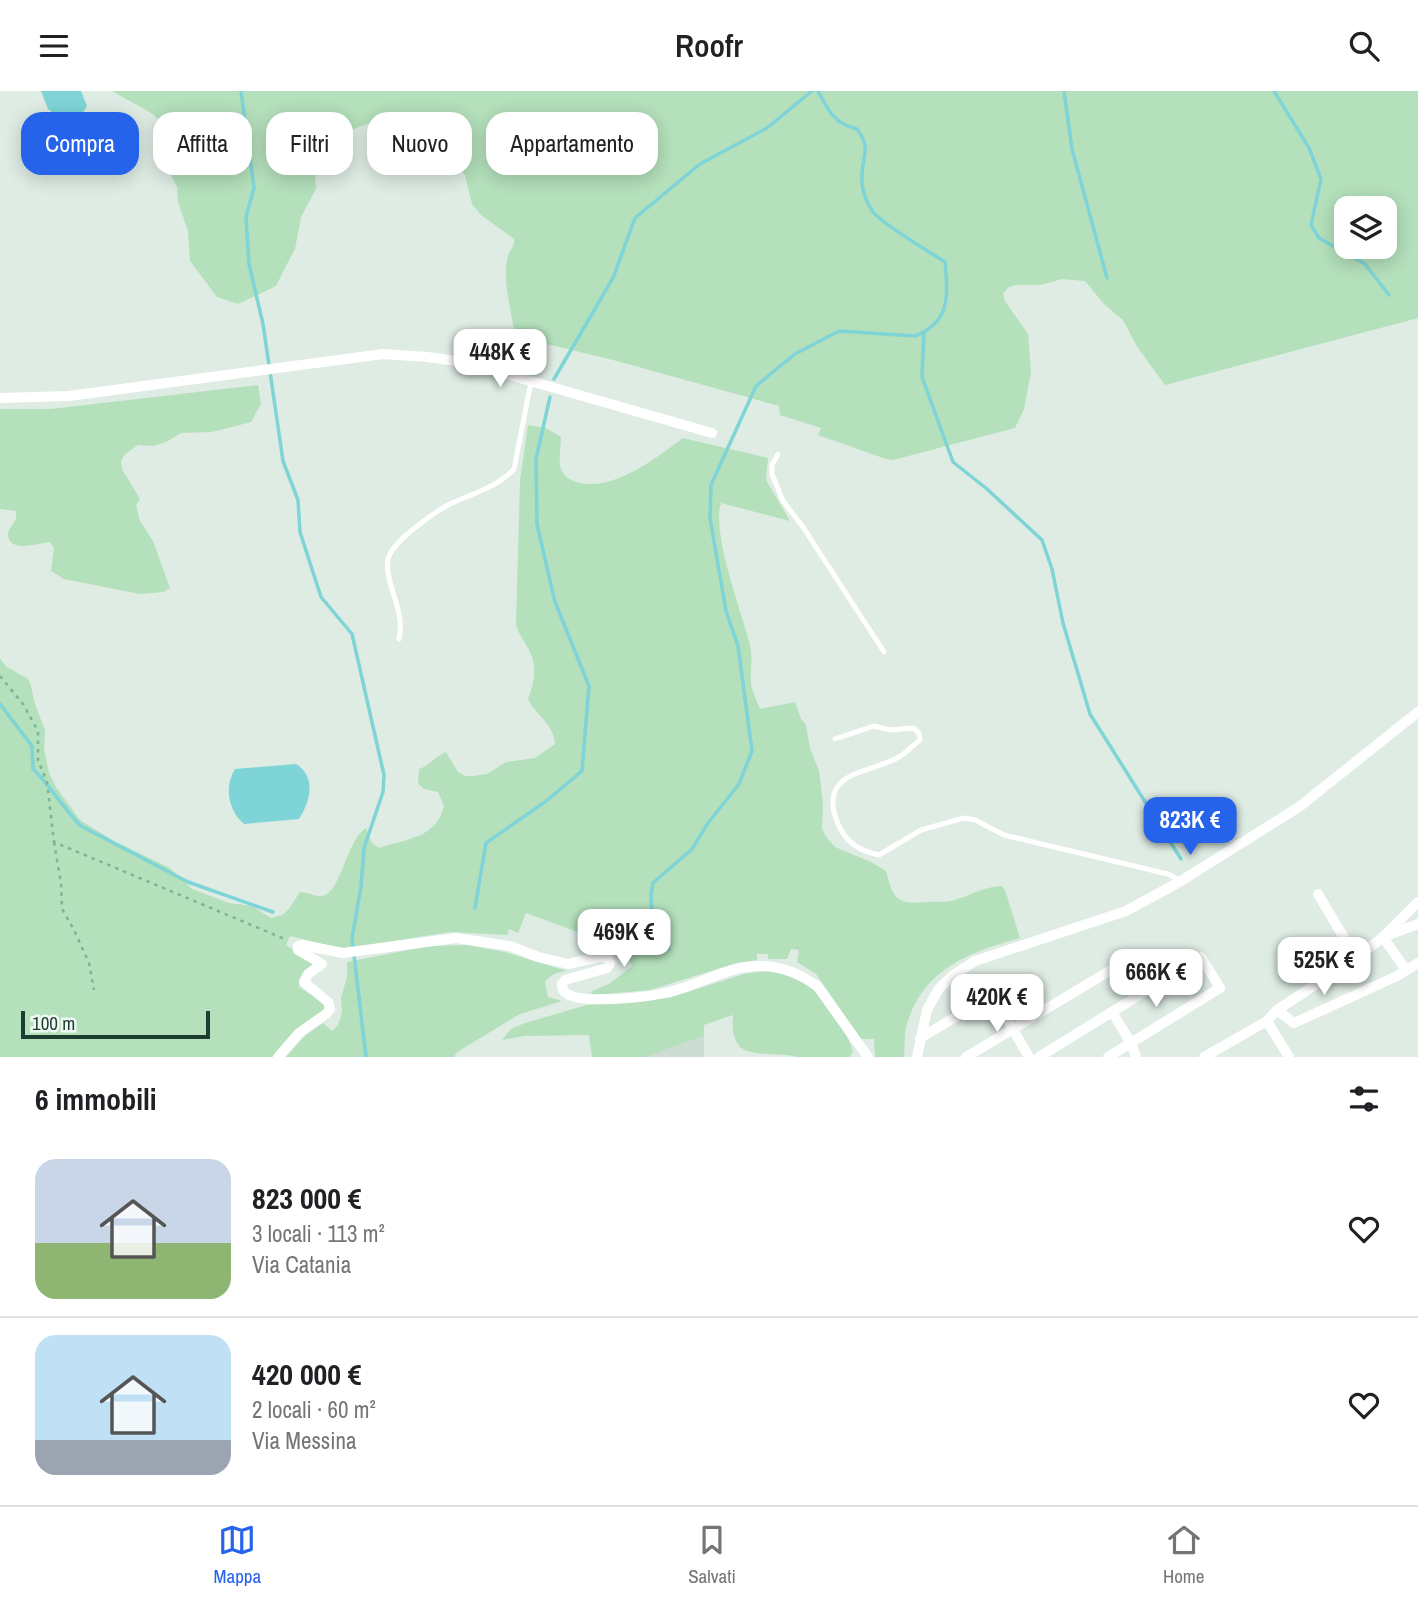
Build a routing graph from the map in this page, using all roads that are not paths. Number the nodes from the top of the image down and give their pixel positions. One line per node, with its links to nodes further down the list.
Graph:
1 (531, 381): 2 (street); 3 (street); 5 (lane)
2 (0, 398)
3 (712, 433)
4 (778, 454): 6 (lane)
5 (399, 639)
6 (884, 652)
7 (1418, 712): 9 (street)
8 (835, 739): 9 (lane)
9 (1181, 881): 22 (street)
10 (1318, 894): 14 (street)
11 (1418, 902): 13 (street)
12 (1418, 924): 13 (street)
13 (1383, 937): 14 (street); 17 (street)
14 (1356, 958): 18 (street)
15 (1418, 963): 17 (street)
16 (1111, 970): 21 (street)
17 (1406, 970): 18 (street)
18 (1277, 1010): 20 (street)
19 (1112, 1012): 24 (street); 24 (street); 31 (street)
20 (1267, 1021): 34 (street); 35 (street)
21 (1013, 1029): 22 (street); 29 (street); 30 (street)
22 (920, 1038): 28 (street)
23 (856, 1041): 25 (street); 26 (street); 27 (street)
24 (1131, 1043): 32 (street); 33 (street)
25 (278, 1057)
26 (859, 1057)
27 (868, 1057)
28 (917, 1057)
29 (966, 1057)
30 (1029, 1057)
31 (1039, 1057)
32 (1108, 1057)
33 (1136, 1057)
34 (1204, 1057)
35 (1289, 1057)

